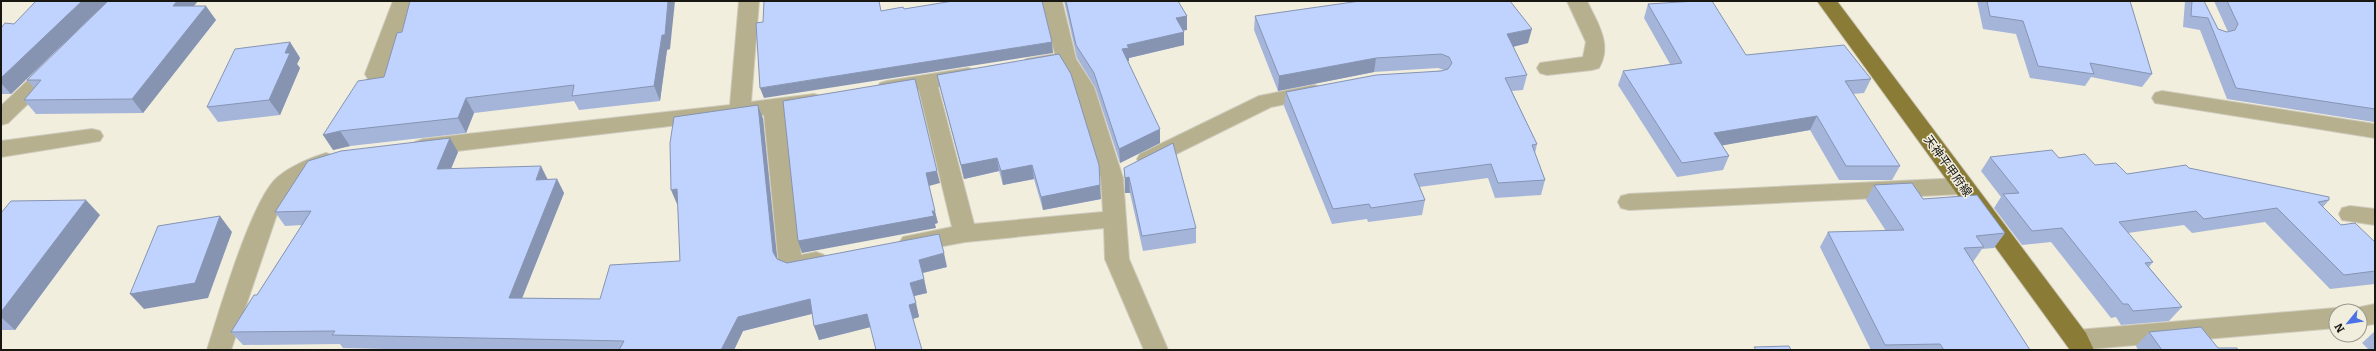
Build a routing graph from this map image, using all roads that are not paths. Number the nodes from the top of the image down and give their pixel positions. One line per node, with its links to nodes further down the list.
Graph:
1 (403, 1): 11 (street)
2 (749, 1): 18 (street)
3 (1052, 1): 7 (street)
4 (1577, 1): 9 (street)
5 (1827, 1): 26 (main road, 天神平甲府線)
6 (70, 51): 19 (street)
7 (1066, 59): 8 (street); 25 (street)
8 (1012, 68)
9 (1547, 68)
10 (989, 72): 12 (street)
11 (376, 74)
12 (927, 82): 14 (street); 31 (street)
13 (1335, 88): 25 (street)
14 (865, 92)
15 (834, 97): 17 (street)
16 (2162, 98): 20 (street)
17 (774, 107): 18 (street); 33 (street)
18 (740, 111): 23 (street)
19 (1, 118)
20 (2375, 131)
21 (92, 136): 22 (street)
22 (1, 149)
23 (405, 149)
24 (343, 157): 36 (street)
25 (1112, 178): 30 (street)
26 (1962, 186): 27 (street); 35 (main road, 天神平甲府線)
27 (1629, 202)
28 (2350, 214): 29 (street)
29 (2375, 217)
30 (1114, 219): 31 (street); 37 (street)
31 (965, 233): 32 (street)
32 (890, 247)
33 (837, 258)
34 (2328, 319): 35 (street)
35 (2080, 345)
36 (219, 350)
37 (1156, 350)

